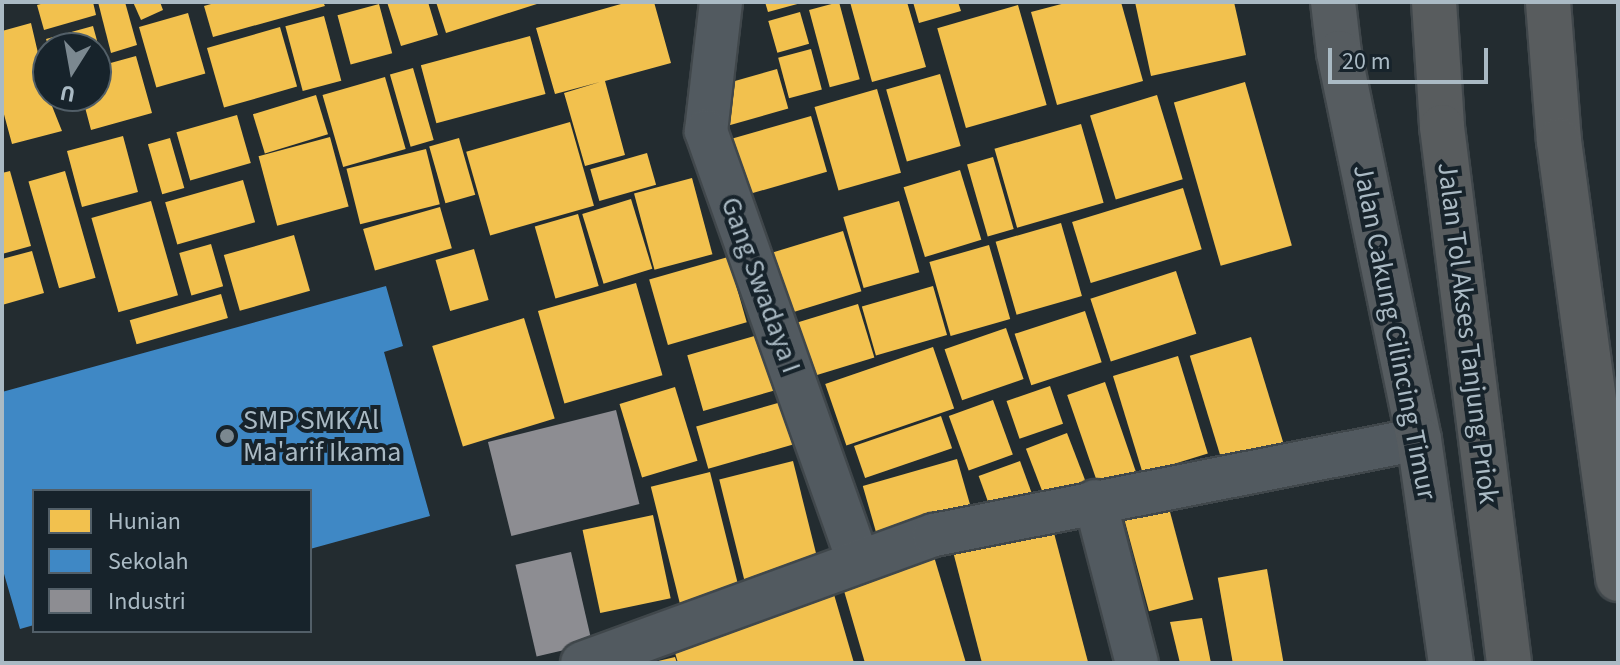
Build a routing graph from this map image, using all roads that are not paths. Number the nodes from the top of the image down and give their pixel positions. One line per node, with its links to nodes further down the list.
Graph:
1 (721, 2): 7 (street, Gang Swadaya I)
2 (1333, 2): 5 (highway, Jalan Cakung Cilincing Timur)
3 (1434, 2): 12 (highway, Jalan Tol Akses Tanjung Priok)
4 (1548, 2): 8 (highway)
5 (1419, 439): 6 (street); 11 (highway, Jalan Cakung Cilincing Timur)
6 (1095, 501): 7 (street); 10 (street)
7 (859, 562): 9 (street)
8 (1618, 579)
9 (582, 663)
10 (1137, 663)
11 (1451, 663)
12 (1509, 663)

